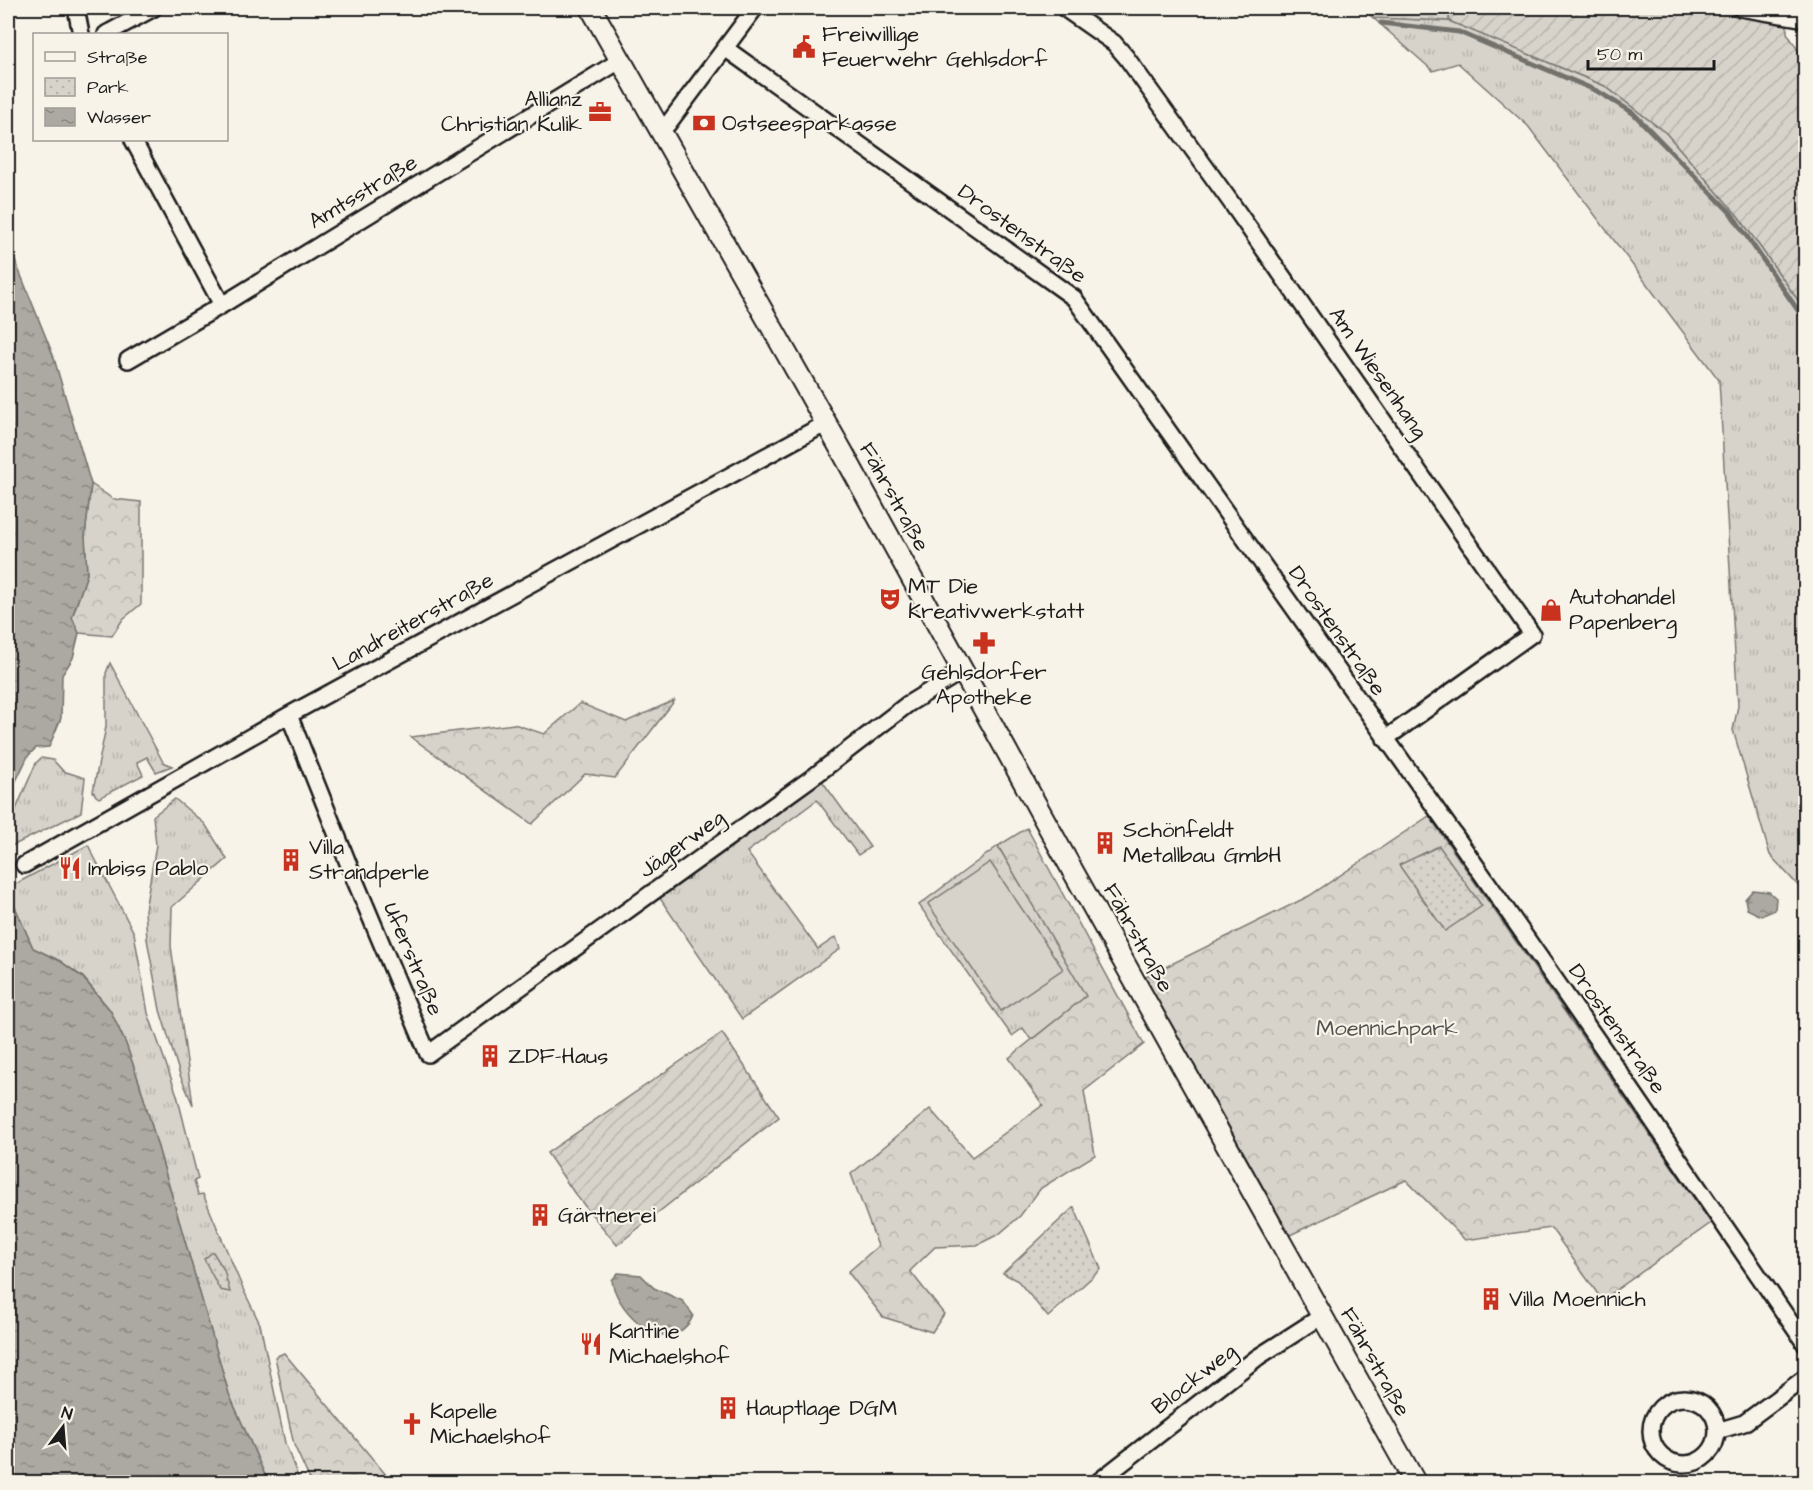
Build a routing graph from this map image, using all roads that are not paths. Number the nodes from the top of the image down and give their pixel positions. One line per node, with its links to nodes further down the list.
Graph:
1 (76, 8): 8 (street)
2 (154, 8): 9 (street)
3 (591, 8): 11 (street, Fährstraße)
4 (755, 8): 10 (street)
5 (1064, 8): 19 (street, Am Wiesenhang)
6 (1740, 8): 7 (street)
7 (1806, 19)
8 (81, 33)
9 (108, 33)
10 (725, 48): 12 (street); 19 (street, Drostenstraße)
11 (621, 60): 12 (street, Fährstraße); 14 (street, Amtsstraße)
12 (659, 129): 16 (street, Fährstraße)
13 (134, 141): 14 (street)
14 (222, 305): 15 (street, Amtsstraße)
15 (128, 360)
16 (825, 424): 17 (street, Fährstraße); 18 (street, Landreiterstraße)
17 (962, 671): 21 (street, Jägerweg); 22 (street, Fährstraße)
18 (289, 715): 20 (street, Landreiterstraße); 21 (street, Uferstraße)
19 (1386, 739): 23 (street, Drostenstraße)
20 (24, 865)
21 (428, 1054)
22 (1322, 1316): 26 (street, Blockweg); 27 (street, Fährstraße)
23 (1806, 1345)
24 (1806, 1377): 25 (street)
25 (1717, 1431): 25 (street)
26 (1098, 1482)
27 (1415, 1482)

